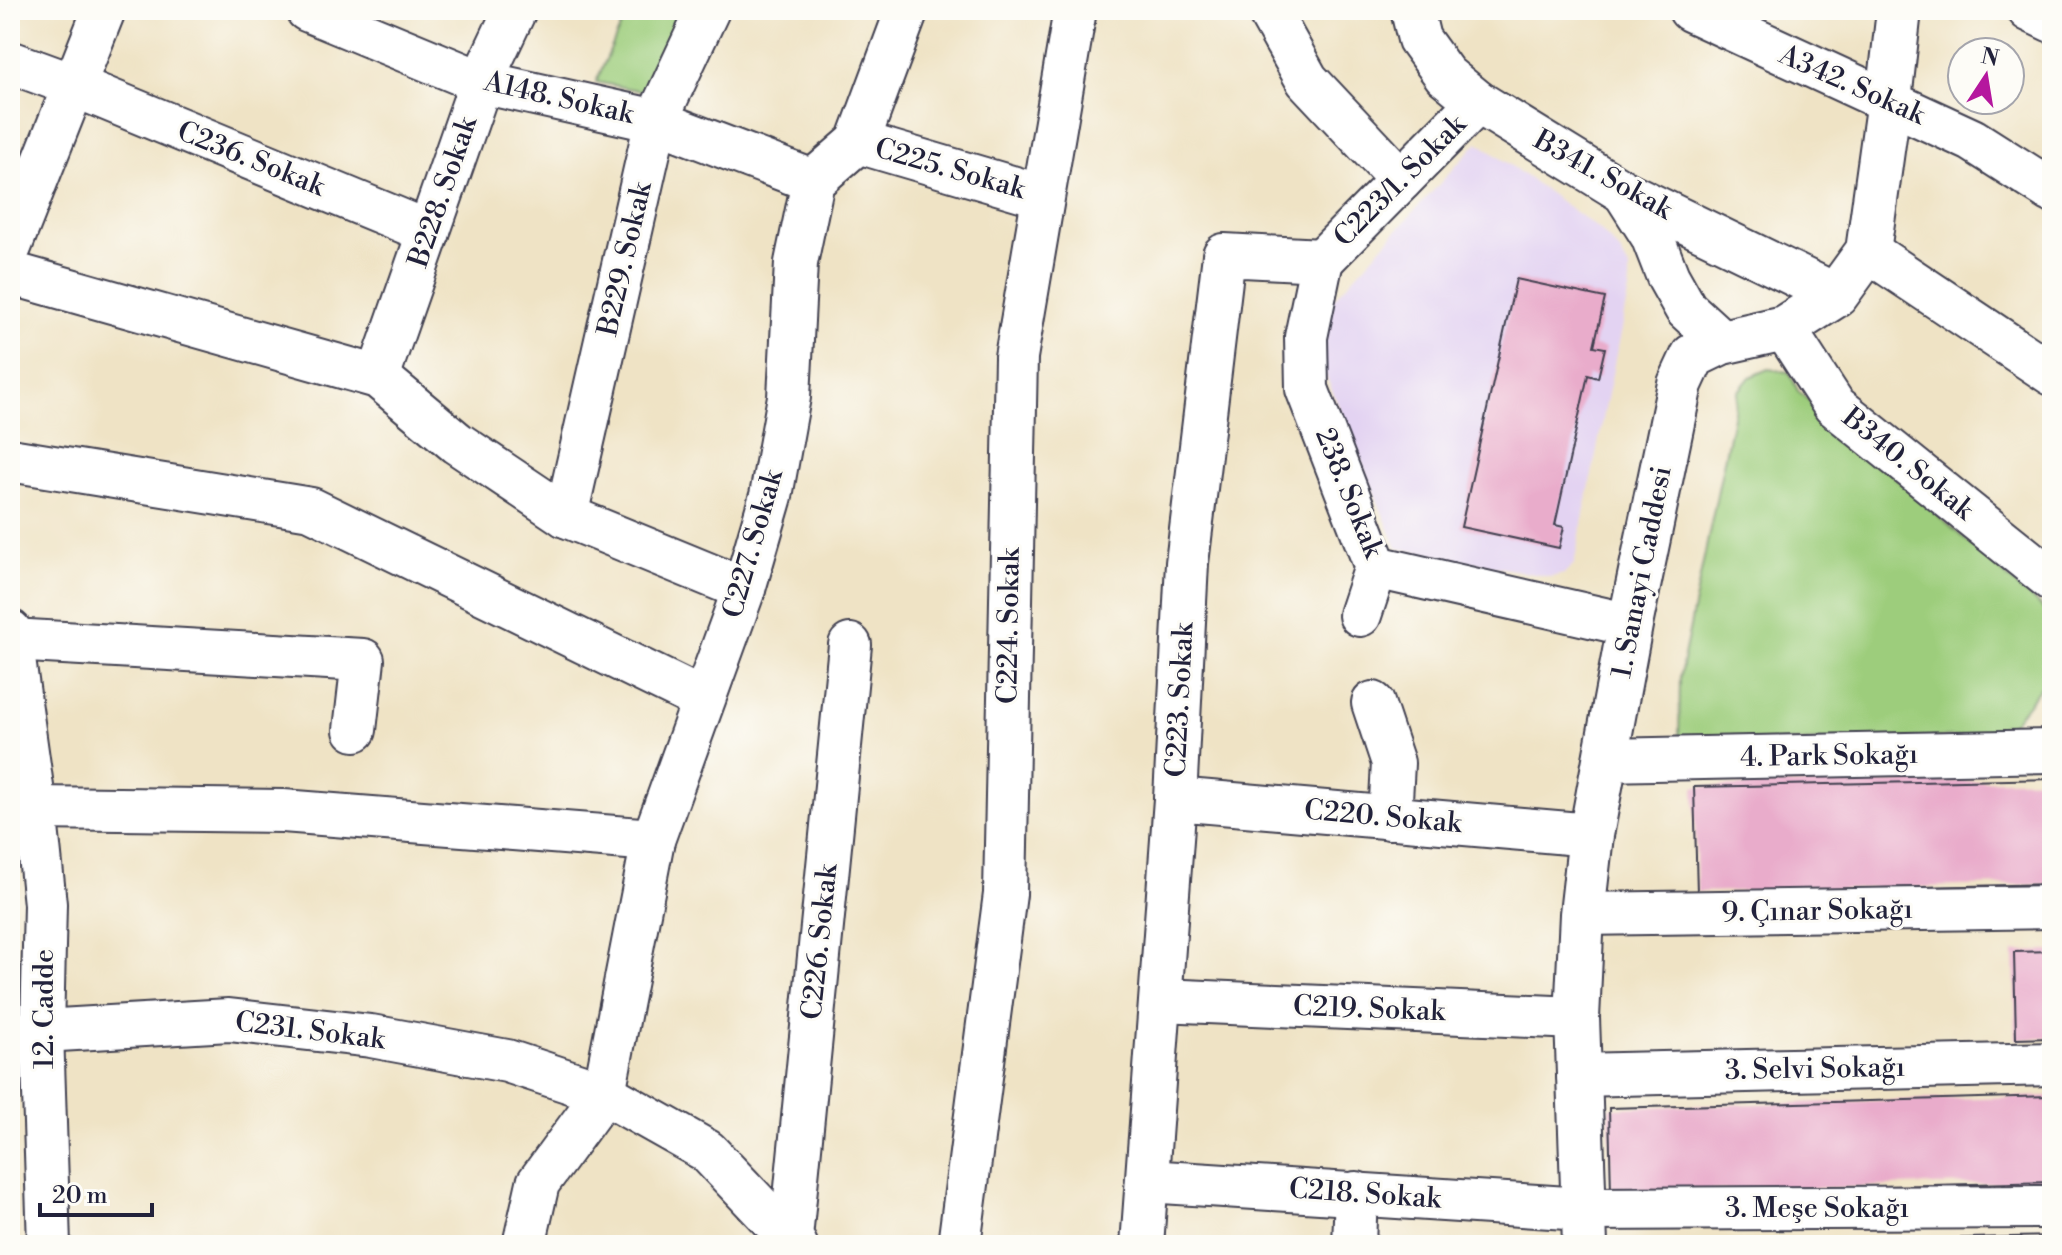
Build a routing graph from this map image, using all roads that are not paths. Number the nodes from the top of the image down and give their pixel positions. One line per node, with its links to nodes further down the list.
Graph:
1 (104, 10): 15 (street)
2 (307, 10): 14 (street, A148. Sokak)
3 (515, 10): 14 (street, B228. Sokak)
4 (708, 10): 18 (street, B229. Sokak)
5 (907, 10): 19 (street)
6 (1075, 10): 24 (street, C224. Sokak)
7 (1268, 10): 20 (street)
8 (1412, 10): 17 (street, B341. Sokak)
9 (1690, 10): 16 (street, A342. Sokak)
10 (1899, 10): 16 (street, 1. Sanayi Caddesi)
11 (2029, 10): 12 (street)
12 (2052, 21)
13 (10, 62): 15 (street, C236. Sokak)
14 (481, 82): 18 (street, A148. Sokak); 25 (street, B228. Sokak)
15 (73, 85): 25 (street, C236. Sokak); 26 (street)
16 (1889, 100): 22 (street, A342. Sokak); 27 (street, 1. Sanayi Caddesi)
17 (1478, 102): 20 (street, C223/1. Sokak); 23 (street, B341. Sokak)
18 (656, 121): 21 (street, A148. Sokak); 36 (street, B229. Sokak)
19 (858, 142): 21 (street); 24 (street, C225. Sokak)
20 (1401, 180): 28 (street, C223/1. Sokak)
21 (813, 181): 39 (street, C227. Sokak)
22 (2052, 191)
23 (1624, 192): 30 (street, B341. Sokak); 32 (street)
24 (1042, 196): 69 (street, C224. Sokak)
25 (429, 232): 34 (street, B228. Sokak)
26 (10, 247)
27 (1868, 251): 30 (street, 1. Sanayi Caddesi); 33 (street)
28 (1322, 260): 37 (street, 238. Sokak); 49 (street, C223. Sokak)
29 (10, 273): 34 (street)
30 (1836, 295): 31 (street, 1. Sanayi Caddesi)
31 (1784, 328): 32 (street, 1. Sanayi Caddesi); 38 (street, B340. Sokak)
32 (1722, 342): 41 (street, 1. Sanayi Caddesi)
33 (2052, 374)
34 (378, 377): 36 (street)
35 (10, 460): 44 (street)
36 (566, 516): 39 (street)
37 (1376, 567): 40 (street); 41 (street, 238. Sokak)
38 (2052, 580)
39 (744, 589): 44 (street, C227. Sokak)
40 (1360, 615)
41 (1630, 625): 48 (street, 1. Sanayi Caddesi)
42 (11, 635): 46 (street); 50 (street, 12. Cadde)
43 (850, 645): 66 (street, C226. Sokak)
44 (703, 700): 53 (street, C227. Sokak)
45 (1373, 703): 51 (street)
46 (355, 730)
47 (2052, 751): 48 (street, 4. Park Sokağı)
48 (1605, 760): 52 (street, 1. Sanayi Caddesi)
49 (1175, 799): 51 (street, C220. Sokak); 56 (street, C223. Sokak)
50 (35, 808): 53 (street); 58 (street, 12. Cadde)
51 (1390, 818): 52 (street, C220. Sokak)
52 (1591, 835): 55 (street, 1. Sanayi Caddesi)
53 (653, 840): 61 (street, C227. Sokak)
54 (2052, 907): 55 (street, 9. Çınar Sokağı)
55 (1582, 914): 57 (street, 1. Sanayi Caddesi)
56 (1161, 1000): 57 (street, C219. Sokak); 62 (street, C223. Sokak)
57 (1577, 1018): 60 (street, 1. Sanayi Caddesi)
58 (26, 1033): 61 (street, C231. Sokak); 67 (street, 12. Cadde)
59 (2052, 1064): 60 (street, 3. Selvi Sokağı)
60 (1578, 1075): 65 (street, 1. Sanayi Caddesi)
61 (604, 1093): 66 (street, C231. Sokak); 68 (street)
62 (1147, 1181): 63 (street, C218. Sokak); 70 (street, C223. Sokak)
63 (1356, 1193): 65 (street, C218. Sokak); 71 (street)
64 (2052, 1207): 65 (street, 3. Meşe Sokağı)
65 (1584, 1227)
66 (793, 1242)
67 (49, 1245)
68 (524, 1245)
69 (959, 1245)
70 (1142, 1245)
71 (1354, 1245)

